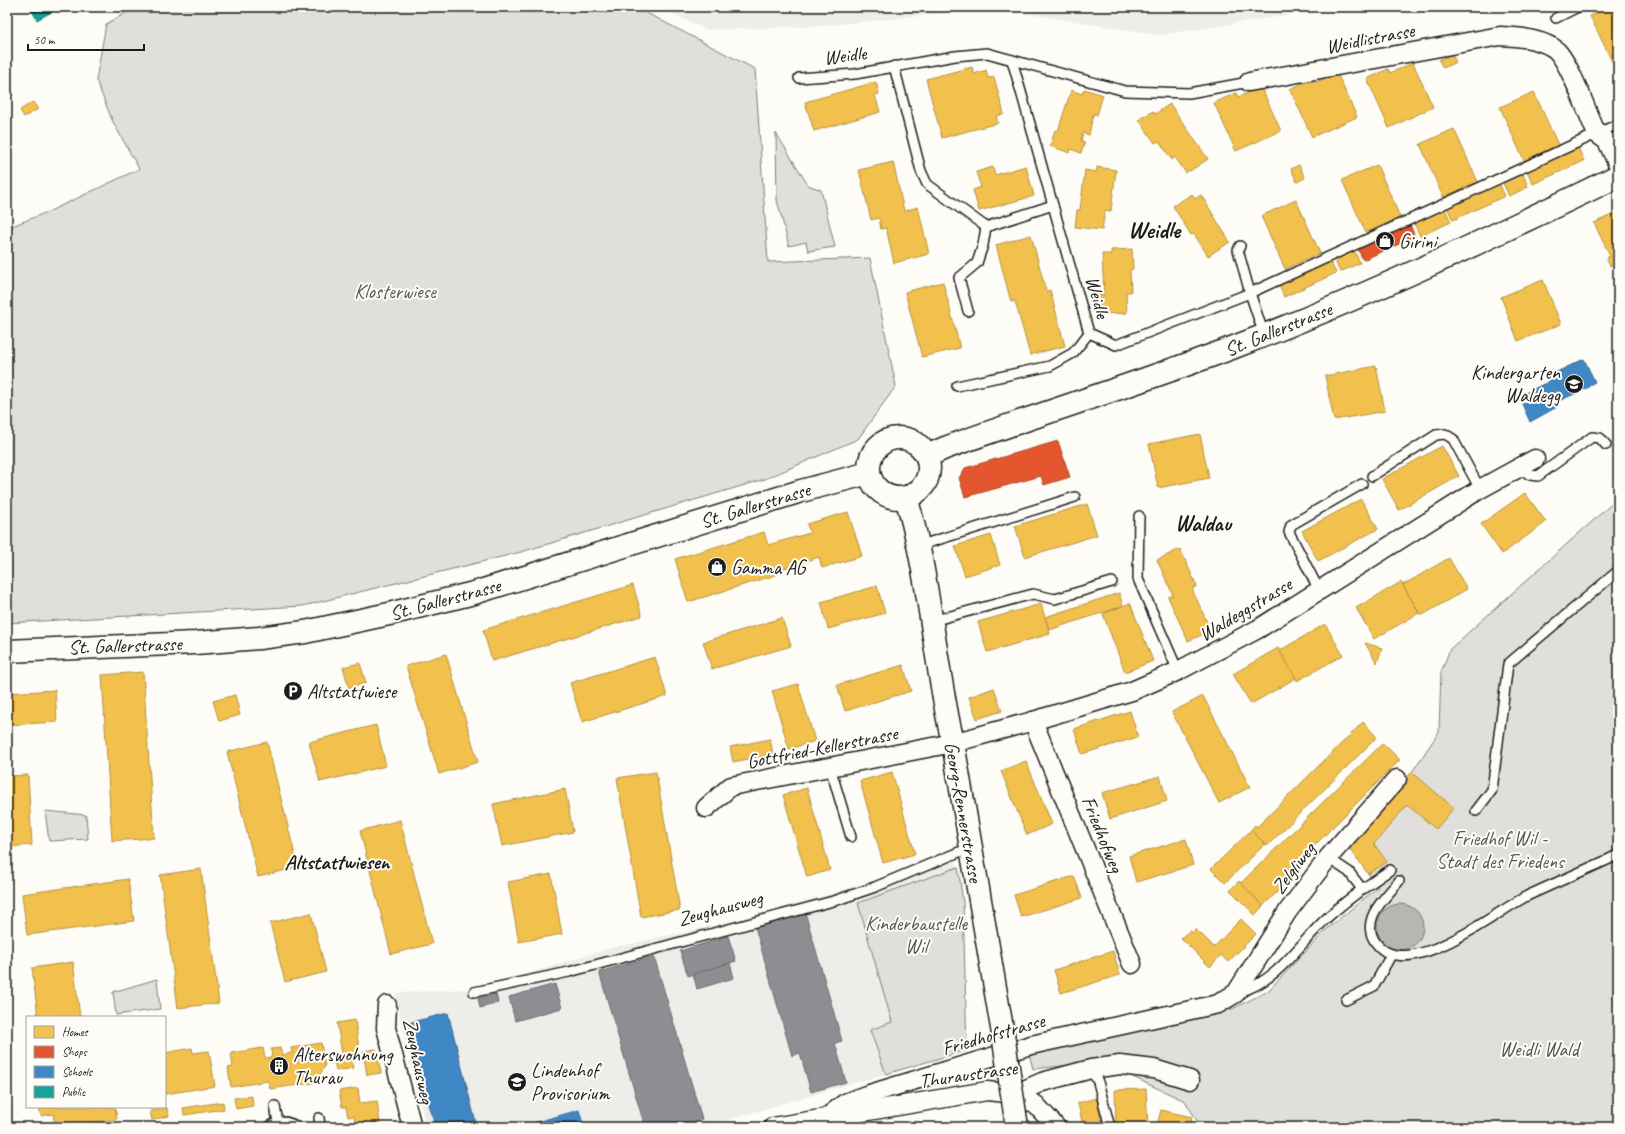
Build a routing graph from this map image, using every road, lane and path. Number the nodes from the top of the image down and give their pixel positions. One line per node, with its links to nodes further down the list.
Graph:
1 (1578, 7): 2 (lane)
2 (1556, 18)
3 (1012, 60): 4 (lane, Weidle); 6 (lane, Weidle); 11 (lane, Weidle)
4 (894, 66): 5 (lane, Weidle); 12 (lane)
5 (799, 78)
6 (1249, 82): 8 (street, Weidlistrasse)
7 (1618, 124): 8 (lane, Weidle)
8 (1597, 134): 9 (street, Weidlistrasse); 14 (lane, Weidle)
9 (1618, 165)
10 (1618, 176): 17 (main road, St. Gallerstrasse)
11 (1053, 204): 12 (lane); 16 (lane, Weidle)
12 (986, 227): 15 (lane)
13 (1240, 246): 14 (lane)
14 (1250, 292): 16 (lane, Weidle); 17 (lane)
15 (968, 311)
16 (1089, 333): 18 (lane)
17 (1264, 335): 20 (main road, St. Gallerstrasse)
18 (957, 386)
19 (1606, 445): 22 (lane)
20 (927, 456): 23 (main road); 27 (main road)
21 (1536, 459): 22 (street, Waldeggstrasse)
22 (1519, 468): 26 (street, Waldeggstrasse)
23 (869, 473): 27 (main road); 35 (main road, St. Gallerstrasse)
24 (1372, 476): 26 (lane)
25 (1362, 484): 33 (lane)
26 (1480, 489): 33 (street, Waldeggstrasse)
27 (906, 498): 30 (main road, Georg-Rennerstrasse)
28 (1076, 498): 30 (lane)
29 (1139, 516): 36 (lane)
30 (918, 546): 34 (main road, Georg-Rennerstrasse)
31 (1618, 572): 42 (lane)
32 (1112, 582): 34 (lane)
33 (1319, 590): 36 (street, Waldeggstrasse)
34 (932, 621): 38 (main road, Georg-Rennerstrasse)
35 (7, 651)
36 (1178, 672): 37 (street, Waldeggstrasse)
37 (1033, 721): 38 (street, Waldeggstrasse); 51 (street, Friedhofweg)
38 (953, 743): 39 (street, Gottfried-Kellerstrasse); 44 (main road, Georg-Rennerstrasse)
39 (830, 767): 41 (street, Gottfried-Kellerstrasse); 43 (lane)
40 (1397, 779): 46 (street, Zelgliweg)
41 (706, 808)
42 (1476, 811)
43 (851, 837)
44 (971, 849): 52 (lane, Zeughausweg); 66 (main road, Georg-Rennerstrasse, bridge)
45 (1618, 855): 50 (lane)
46 (1328, 858): 49 (lane); 53 (street, Zelgliweg)
47 (1390, 870): 49 (lane)
48 (1399, 881): 50 (lane)
49 (1362, 889): 53 (lane)
50 (1391, 955): 54 (lane)
51 (1132, 964)
52 (474, 992)
53 (1236, 993): 60 (street, Friedhofstrasse)
54 (1346, 1000)
55 (387, 1005): 64 (street, Zeughausweg)
56 (1091, 1069): 57 (street, Thuraustrasse); 58 (street, Thuraustrasse); 68 (lane)
57 (1190, 1080)
58 (1015, 1094): 60 (street, Thuraustrasse); 67 (street)
59 (275, 1106): 61 (lane)
60 (827, 1118): 65 (street, Thuraustrasse)
61 (278, 1122): 62 (lane); 63 (lane)
62 (269, 1127)
63 (297, 1127)
64 (412, 1127)
65 (773, 1127)
66 (1016, 1127)
67 (1056, 1127)
68 (1110, 1127)

